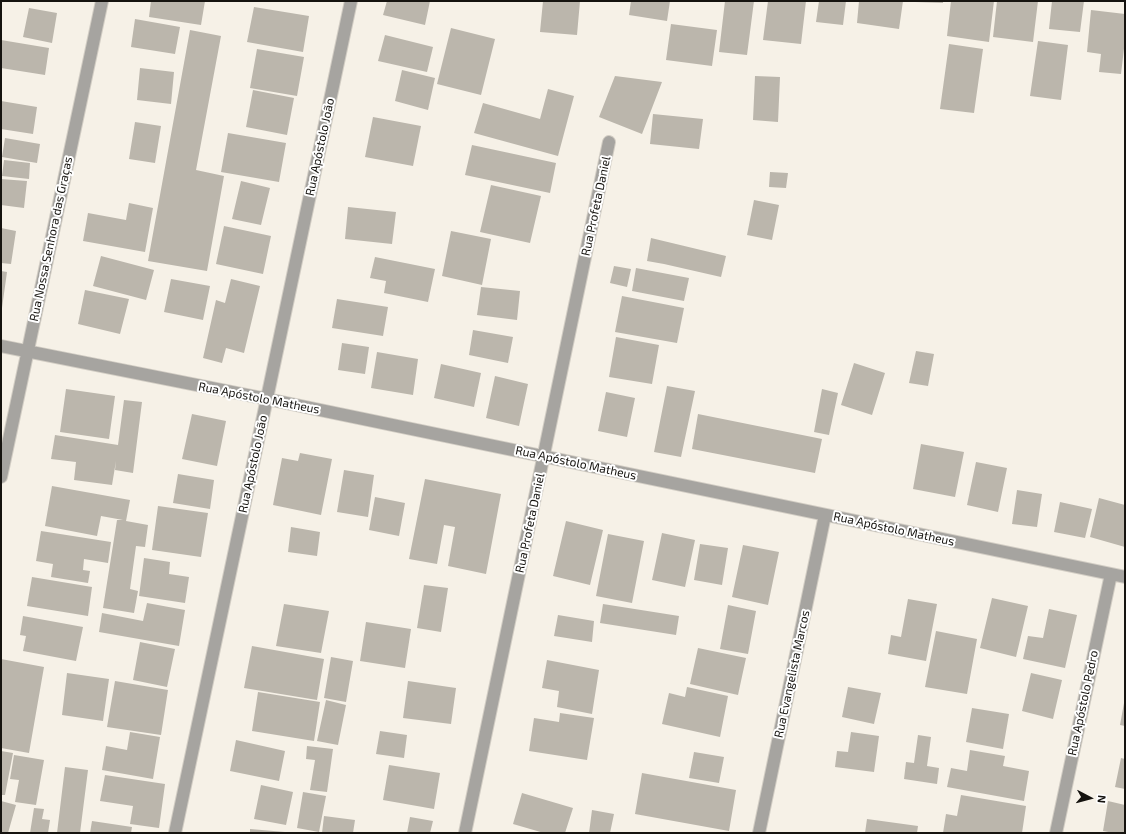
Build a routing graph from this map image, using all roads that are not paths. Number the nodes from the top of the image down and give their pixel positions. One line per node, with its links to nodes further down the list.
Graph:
1 (102, 1): 5 (street, Rua Nossa Senhora das Graças)
2 (351, 1): 6 (street, Rua Apóstolo João)
3 (609, 142): 7 (street, Rua Profeta Daniel)
4 (1, 346): 5 (street, Rua Apóstolo Matheus)
5 (28, 351): 6 (street, Rua Apóstolo Matheus); 8 (street, Rua Nossa Senhora das Graças)
6 (267, 399): 7 (street, Rua Apóstolo Matheus); 12 (street, Rua Apóstolo João)
7 (544, 456): 9 (street, Rua Apóstolo Matheus); 13 (street, Rua Profeta Daniel)
8 (1, 478)
9 (826, 515): 10 (street, Rua Apóstolo Matheus); 14 (street, Rua Evangelista Marcos)
10 (1111, 574): 11 (street, Rua Apóstolo Matheus); 15 (street, Rua Apóstolo Pedro)
11 (1125, 577)
12 (175, 833)
13 (465, 833)
14 (759, 833)
15 (1056, 833)

